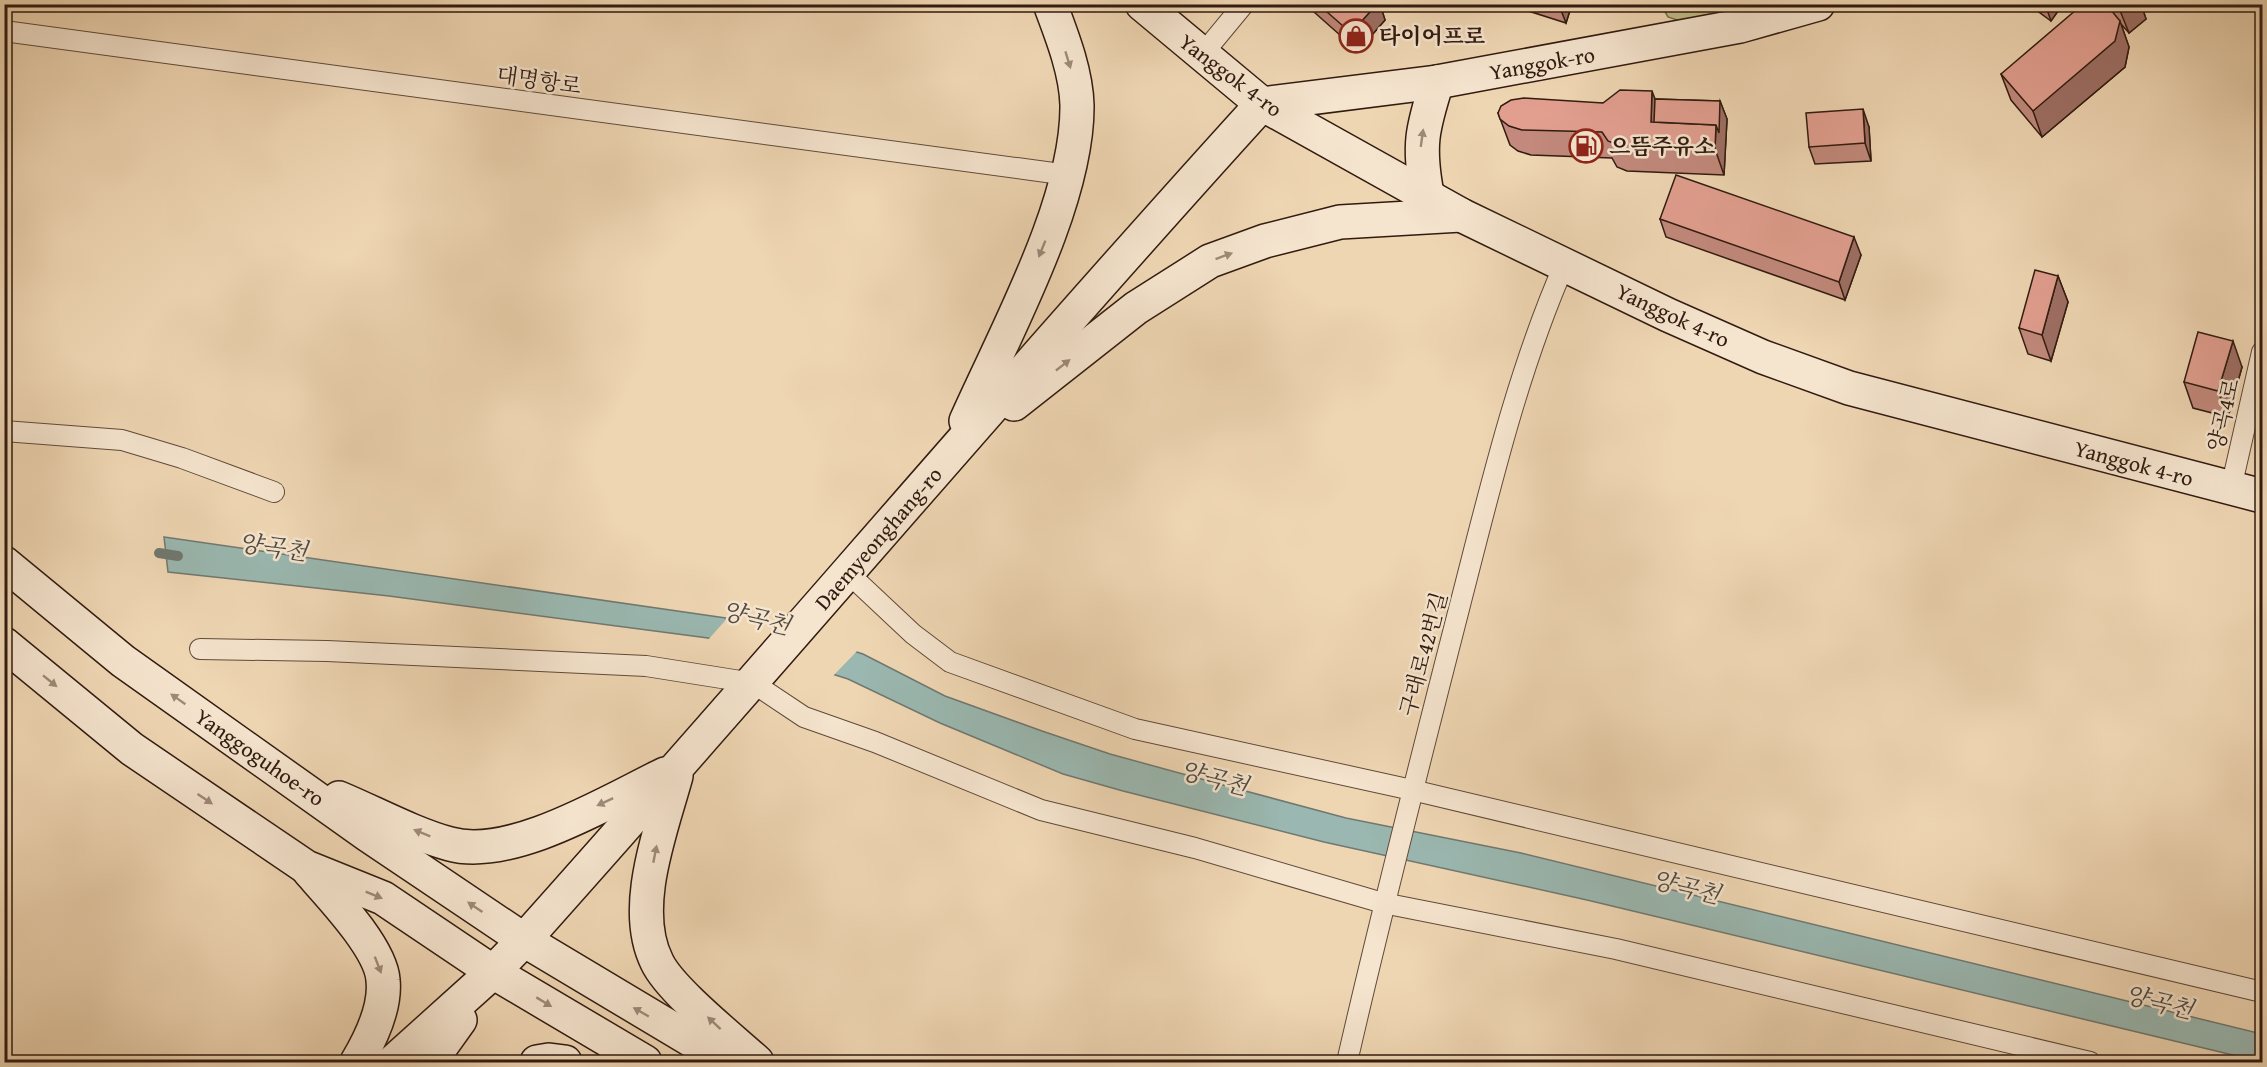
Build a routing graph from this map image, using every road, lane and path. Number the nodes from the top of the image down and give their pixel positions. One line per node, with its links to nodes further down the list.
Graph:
1 (1050, 4): 9 (main road, one-way to 9)
2 (1142, 4): 6 (main road, Yanggok 4-ro)
3 (1244, 4): 6 (lane)
4 (1818, 4): 7 (main road, Yanggok-ro)
5 (4, 31): 9 (lane, 대명항로)
6 (1201, 56): 8 (main road, Yanggok 4-ro)
7 (1437, 82): 8 (main road, Yanggok-ro); 10 (main road, one-way to 7)
8 (1262, 104): 10 (main road, Yanggok 4-ro); 15 (main road, Daemyeonghang-ro)
9 (1068, 175): 15 (main road, one-way to 15)
10 (1427, 194): 11 (main road, Yanggok 4-ro)
11 (1461, 215): 12 (main road, Yanggok 4-ro); 15 (main road, one-way to 11)
12 (1565, 263): 16 (main road, Yanggok 4-ro); 26 (lane, 구래로42번길)
13 (2262, 352): 16 (lane, 양곡4로)
14 (4, 431): 17 (lane)
15 (951, 453): 20 (main road, Daemyeonghang-ro)
16 (2231, 488): 18 (main road, Yanggok 4-ro)
17 (274, 492)
18 (2262, 496)
19 (4, 563): 25 (main road, Yanggoguhoe-ro, one-way to 19)
20 (848, 573): 23 (main road, Daemyeonghang-ro); 26 (lane)
21 (4, 644): 27 (main road, one-way to 27)
22 (200, 649): 23 (lane)
23 (758, 677): 24 (main road, Daemyeonghang-ro); 28 (lane)
24 (678, 769): 25 (main road, one-way to 25); 29 (main road, Daemyeonghang-ro); 39 (main road, one-way to 24)
25 (290, 777): 29 (main road, Yanggoguhoe-ro, one-way to 25)
26 (1412, 790): 28 (lane, 구래로42번길); 31 (lane)
27 (306, 867): 30 (main road, one-way to 30); 32 (main road, one-way to 32)
28 (1383, 903): 40 (lane, 구래로42번길); 41 (lane)
29 (524, 940): 30 (main road, Daemyeonghang-ro); 38 (main road, Yanggoguhoe-ro, one-way to 29)
30 (494, 972): 33 (main road, Daemyeonghang-ro); 34 (main road, Daemyeonghang-ro); 37 (main road, one-way to 37)
31 (2262, 992)
32 (357, 1062)
33 (393, 1062)
34 (430, 1062)
35 (537, 1062): 36 (main road)
36 (565, 1062)
37 (645, 1062)
38 (728, 1062)
39 (757, 1062)
40 (1347, 1062)
41 (2090, 1062)

